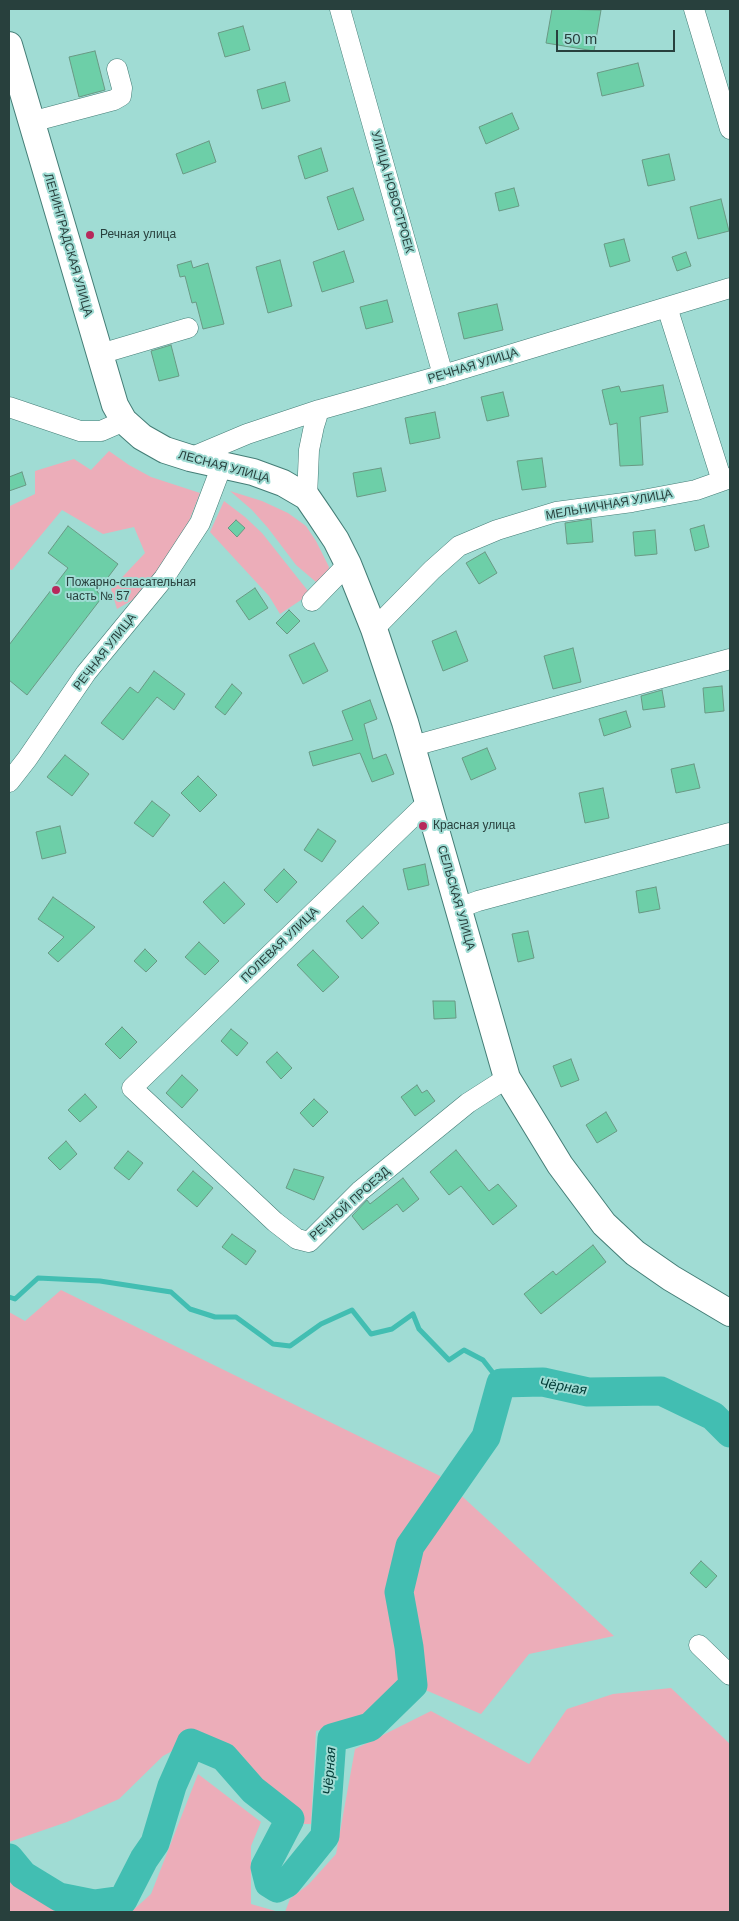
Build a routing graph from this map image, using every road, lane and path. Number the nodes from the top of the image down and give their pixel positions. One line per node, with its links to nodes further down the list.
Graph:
1 (340, 9): 11 (street, УЛИЦА НОВОСТРОЕК)
2 (694, 9): 6 (street)
3 (9, 45): 5 (main road, ЛЕНИНГРАДСКАЯ УЛИЦА)
4 (117, 70): 5 (street)
5 (31, 122): 10 (main road, ЛЕНИНГРАДСКАЯ УЛИЦА)
6 (730, 129)
7 (730, 288): 8 (street, РЕЧНАЯ УЛИЦА)
8 (667, 308): 11 (street, РЕЧНАЯ УЛИЦА); 17 (street)
9 (188, 328): 10 (street)
10 (100, 354): 14 (main road, ЛЕНИНГРАДСКАЯ УЛИЦА)
11 (443, 376): 13 (street, РЕЧНАЯ УЛИЦА)
12 (9, 407): 14 (street, ЛЕСНАЯ УЛИЦА)
13 (319, 410): 15 (street, РЕЧНАЯ УЛИЦА); 18 (street)
14 (122, 430): 15 (main road, ЛЕСНАЯ УЛИЦА)
15 (190, 458): 16 (main road, ЛЕСНАЯ УЛИЦА)
16 (222, 465): 18 (main road, ЛЕСНАЯ УЛИЦА); 24 (street, РЕЧНАЯ УЛИЦА)
17 (726, 480): 21 (street, МЕЛЬНИЧНАЯ УЛИЦА)
18 (307, 497): 19 (main road, СЕЛЬСКАЯ УЛИЦА)
19 (348, 564): 20 (street); 21 (main road, СЕЛЬСКАЯ УЛИЦА)
20 (312, 601)
21 (374, 629): 23 (main road, СЕЛЬСКАЯ УЛИЦА)
22 (730, 659): 23 (street)
23 (414, 746): 25 (main road, СЕЛЬСКАЯ УЛИЦА)
24 (9, 782)
25 (428, 802): 27 (main road, СЕЛЬСКАЯ УЛИЦА); 29 (street, ПОЛЕВАЯ УЛИЦА)
26 (730, 833): 27 (street)
27 (459, 908): 28 (main road, СЕЛЬСКАЯ УЛИЦА)
28 (507, 1078): 29 (street, РЕЧНОЙ ПРОЕЗД); 30 (main road, СЕЛЬСКАЯ УЛИЦА)
29 (132, 1088)
30 (730, 1313)
31 (698, 1644): 32 (street)
32 (730, 1674)

